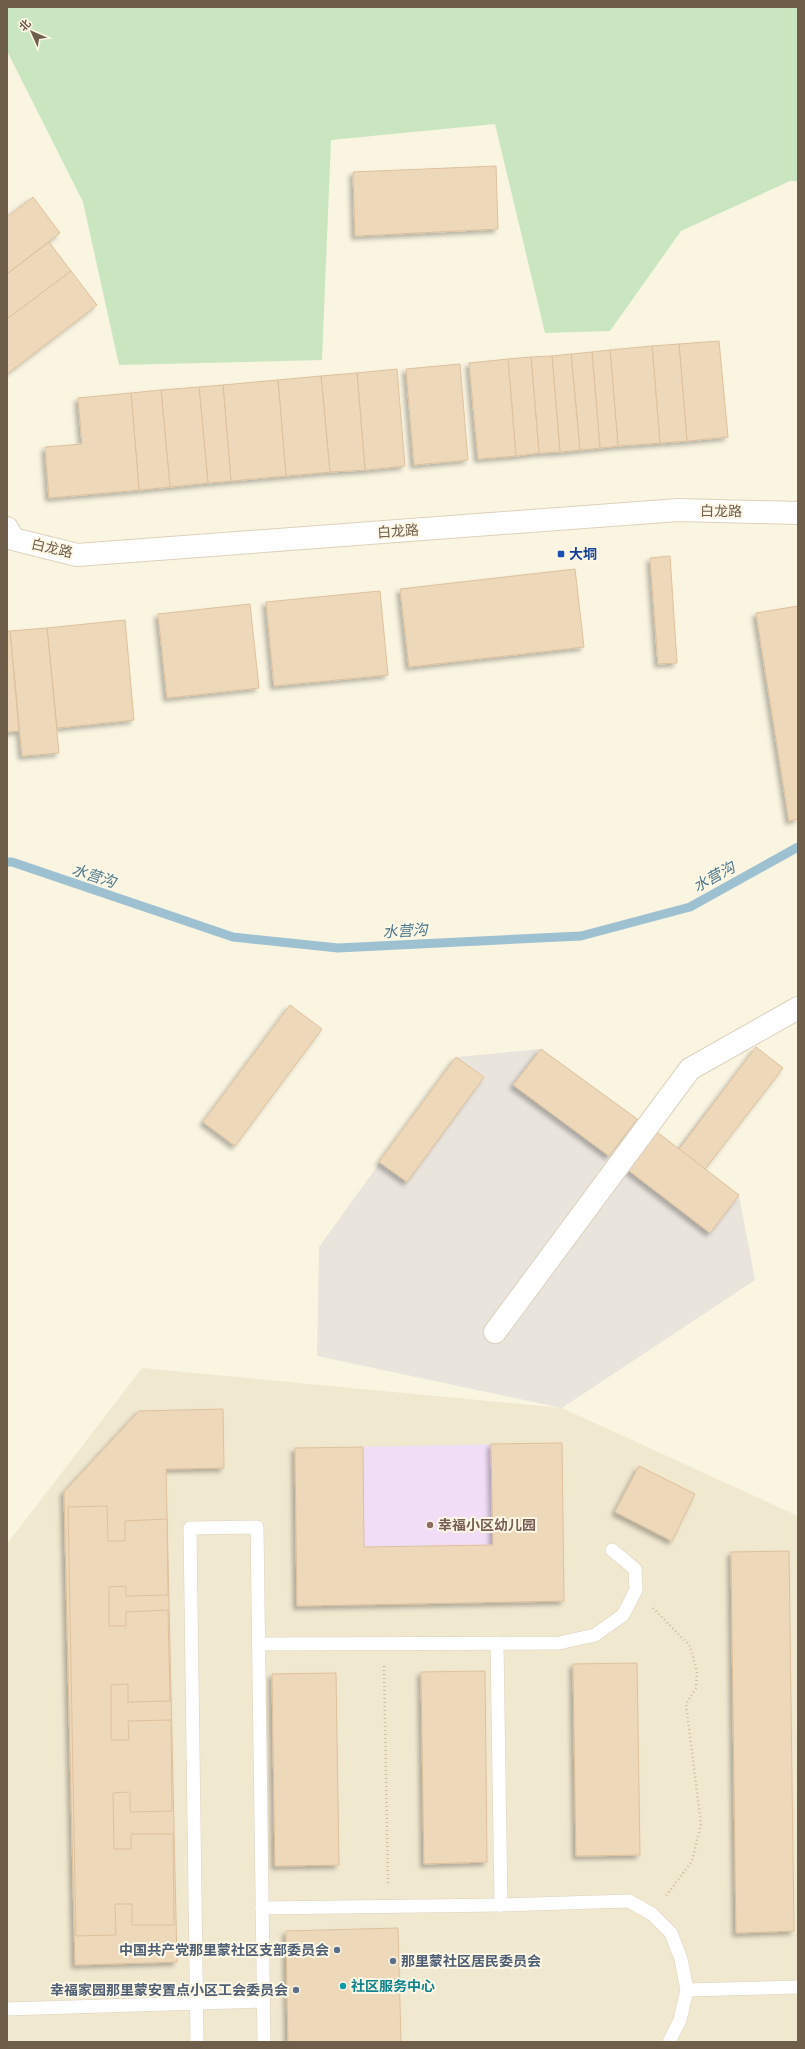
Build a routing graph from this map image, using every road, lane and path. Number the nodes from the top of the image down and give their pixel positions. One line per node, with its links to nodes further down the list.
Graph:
1 (798, 513): 2 (street, 白龙路)
2 (7, 528)
3 (798, 1008): 4 (street)
4 (495, 1332)
5 (612, 1550): 6 (lane)
6 (636, 1590): 7 (lane); 13 (path)
7 (497, 1643): 9 (lane); 10 (lane)
8 (259, 1644): 9 (lane); 12 (lane); 17 (lane)
9 (384, 1644): 11 (path)
10 (501, 1905): 11 (lane); 13 (lane)
11 (388, 1906): 12 (lane)
12 (262, 1908): 16 (lane)
13 (652, 1914): 15 (lane)
14 (798, 1987): 15 (lane)
15 (687, 1990): 21 (lane)
16 (264, 2001): 17 (lane); 20 (lane)
17 (196, 2003): 18 (lane); 19 (lane)
18 (7, 2009)
19 (197, 2042)
20 (264, 2042)
21 (669, 2042)

